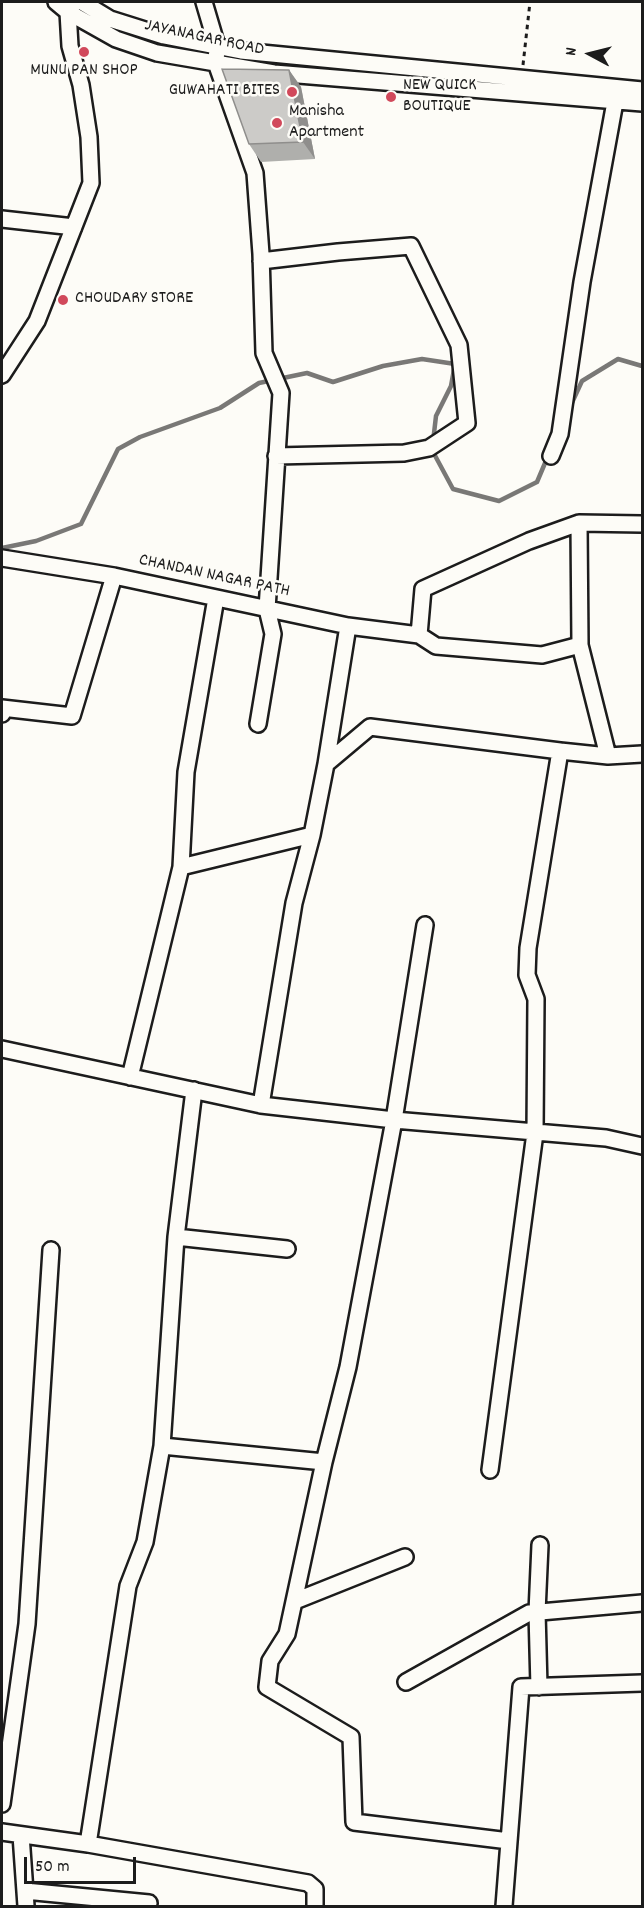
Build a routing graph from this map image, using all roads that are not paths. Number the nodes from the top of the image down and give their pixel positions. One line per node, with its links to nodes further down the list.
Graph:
1 (56, 2): 4 (street, JAYANAGAR ROAD)
2 (82, 2): 5 (street, JAYANAGAR ROAD)
3 (204, 2): 5 (street)
4 (71, 7): 6 (street, JAYANAGAR ROAD); 11 (street)
5 (217, 46): 6 (street); 8 (street, JAYANAGAR ROAD)
6 (216, 63): 8 (street, JAYANAGAR ROAD); 12 (street)
7 (642, 90): 8 (street, JAYANAGAR ROAD)
8 (617, 94): 9 (street, JAYANAGAR ROAD); 15 (street)
9 (642, 104)
10 (2, 219): 11 (street)
11 (74, 227): 13 (street)
12 (261, 261): 14 (street); 14 (street)
13 (2, 375)
14 (276, 456): 21 (street)
15 (551, 456)
16 (579, 524): 17 (street); 23 (street); 24 (street)
17 (642, 524)
18 (2, 558): 19 (street)
19 (114, 576): 20 (street, CHANDAN NAGAR PATH); 25 (street, CHANDAN NAGAR PATH)
20 (216, 598): 21 (street, CHANDAN NAGAR PATH); 32 (street)
21 (267, 609): 22 (street, CHANDAN NAGAR PATH); 26 (street)
22 (348, 626): 23 (street, CHANDAN NAGAR PATH); 30 (street)
23 (419, 635): 24 (street, CHANDAN NAGAR PATH)
24 (580, 645): 29 (street)
25 (2, 710)
26 (258, 724)
27 (560, 752): 29 (street); 30 (street); 39 (street)
28 (642, 754): 29 (street)
29 (608, 756)
30 (326, 764): 31 (street)
31 (312, 836): 32 (street); 37 (street)
32 (181, 867): 35 (street)
33 (425, 925): 38 (street)
34 (2, 1049): 35 (street)
35 (130, 1077): 36 (street)
36 (194, 1090): 37 (street); 41 (street)
37 (261, 1105): 38 (street)
38 (394, 1120): 39 (street); 45 (street)
39 (535, 1133): 40 (street); 46 (street)
40 (642, 1146)
41 (176, 1238): 42 (street); 44 (street)
42 (286, 1249)
43 (51, 1250): 55 (street)
44 (162, 1446): 45 (street); 59 (street)
45 (324, 1462): 49 (street)
46 (490, 1470)
47 (540, 1545): 51 (street)
48 (405, 1557): 49 (street)
49 (295, 1601): 58 (street)
50 (642, 1603): 51 (street)
51 (537, 1612): 52 (street); 54 (street)
52 (406, 1682)
53 (642, 1683): 54 (street)
54 (539, 1687): 58 (street)
55 (2, 1804)
56 (2, 1832): 57 (street)
57 (21, 1835): 59 (street); 60 (street)
58 (509, 1841): 63 (street)
59 (88, 1844): 62 (street)
60 (26, 1899): 61 (street)
61 (149, 1903)
62 (315, 1906)
63 (504, 1906)

